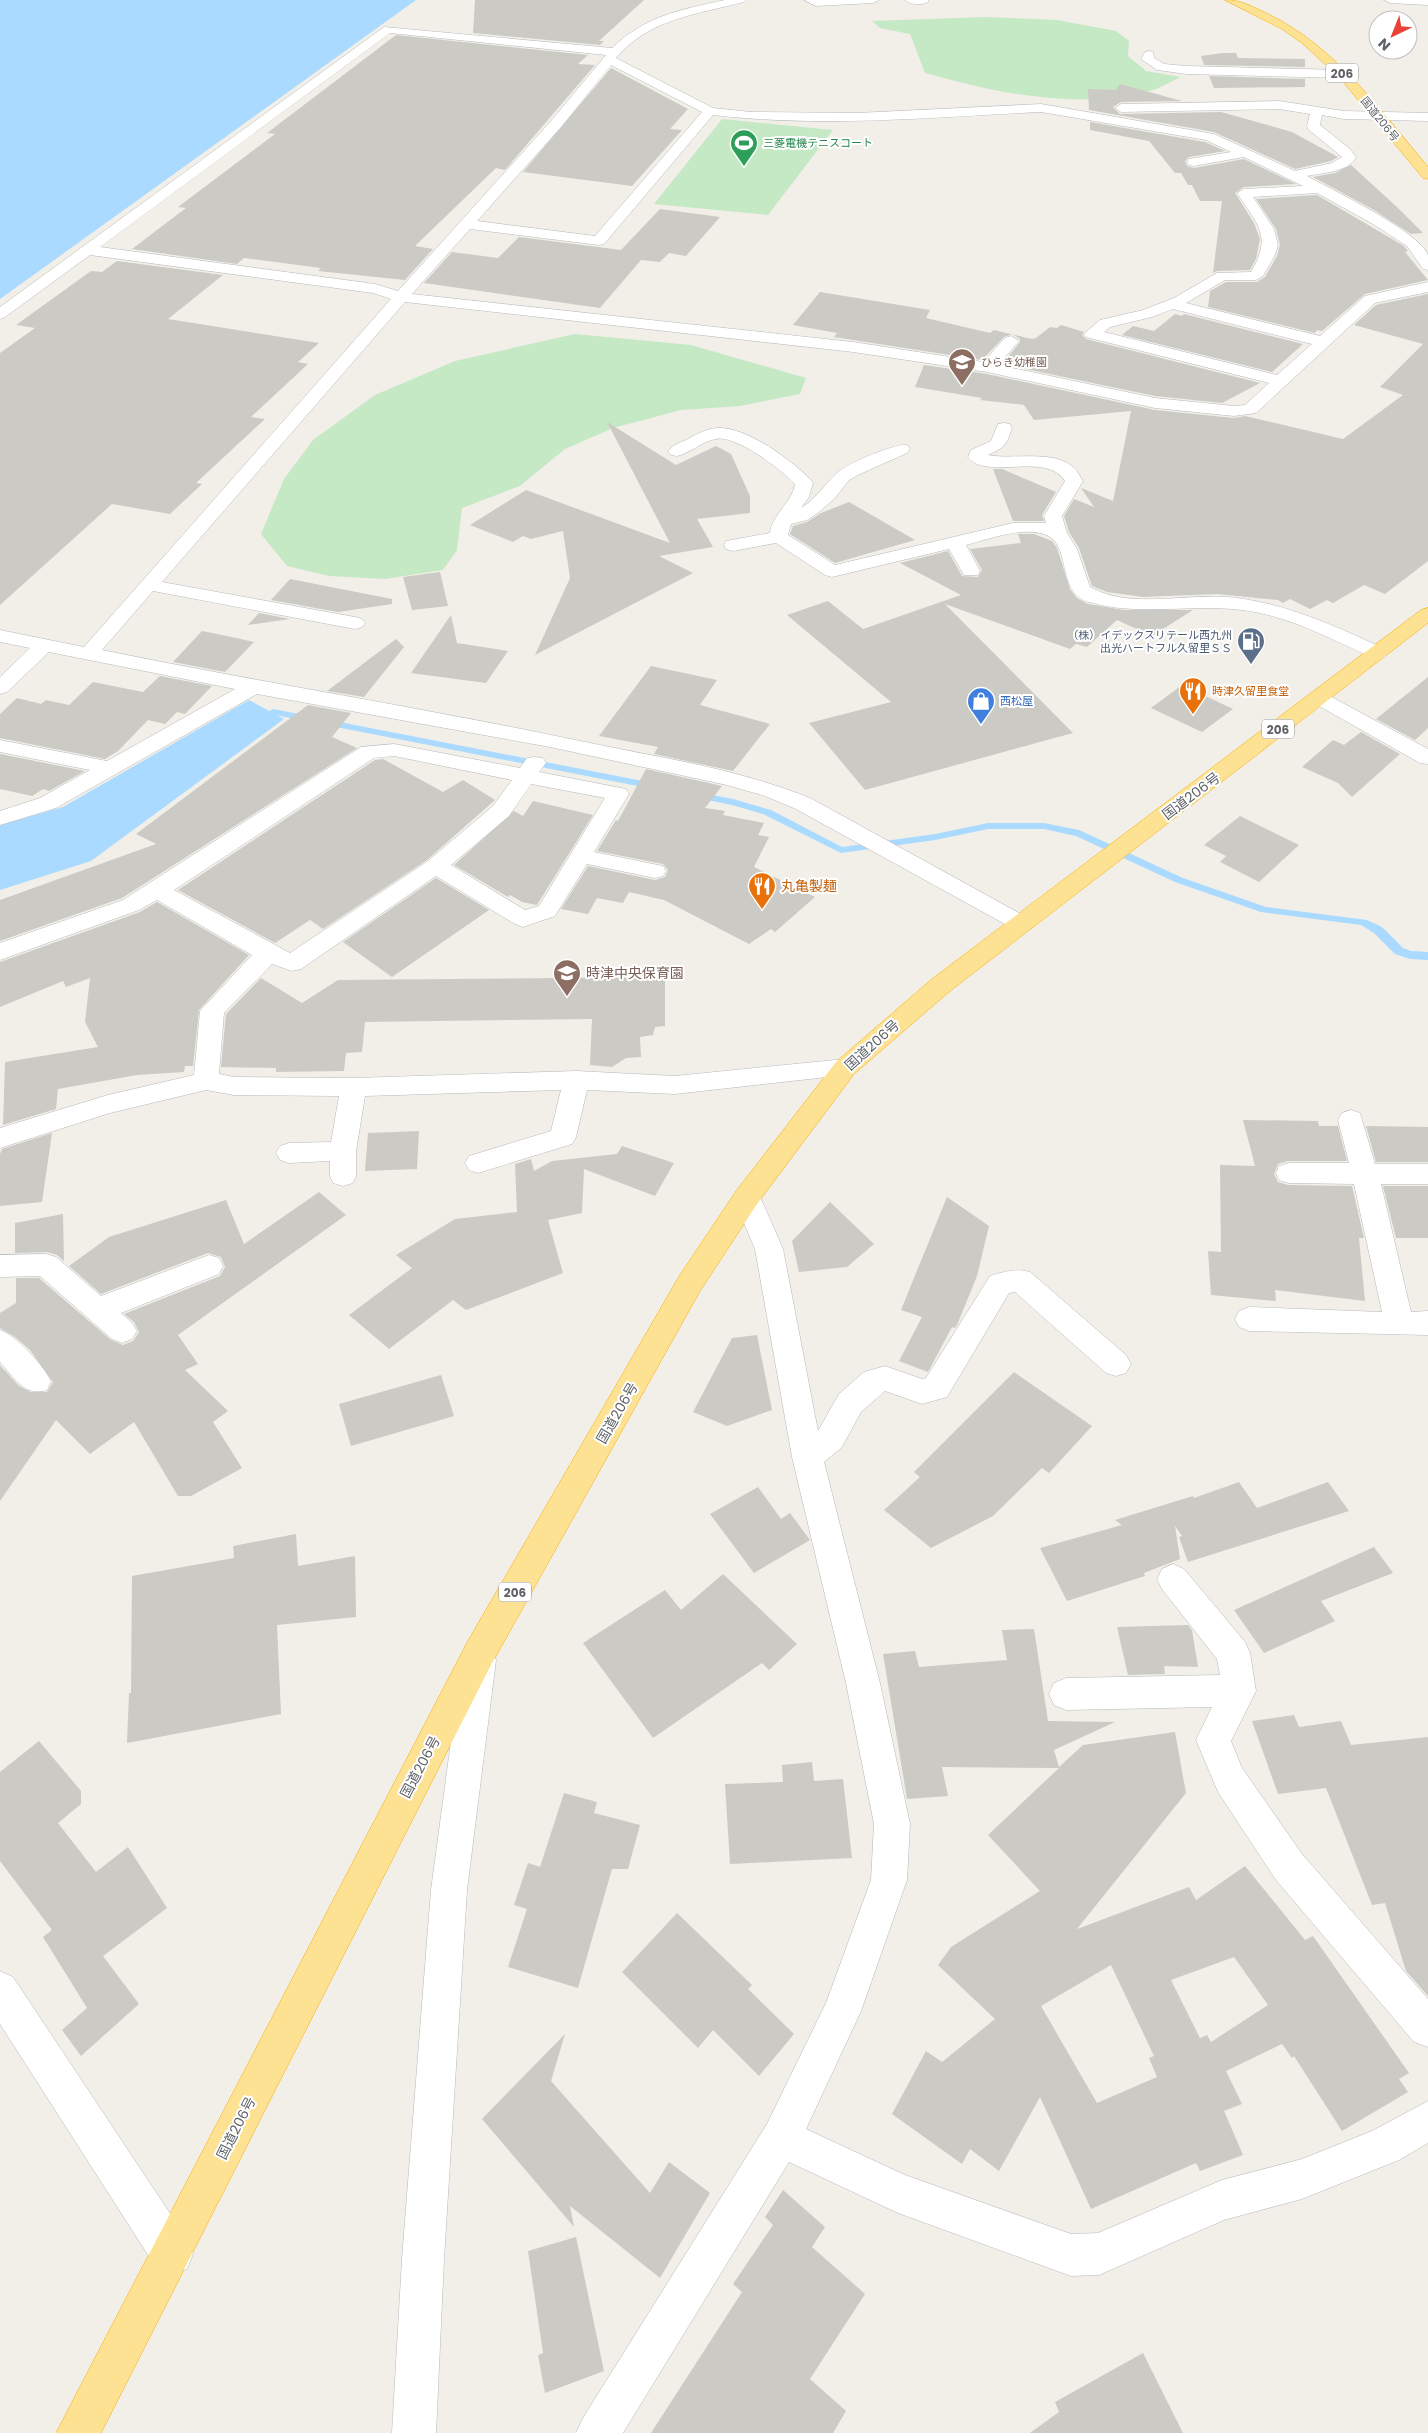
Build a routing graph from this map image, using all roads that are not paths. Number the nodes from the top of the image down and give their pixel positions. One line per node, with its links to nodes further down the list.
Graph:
1 (740, 0): 7 (street)
2 (810, 0): 3 (street)
3 (873, 0)
4 (1231, 0): 9 (highway, 国道206号 / 206)
5 (1390, 0): 6 (street)
6 (1428, 2)
7 (612, 55): 11 (street); 20 (street); 21 (street)
8 (1149, 55): 9 (street)
9 (1343, 74): 13 (highway, 国道206号 / 206)
10 (1036, 108): 11 (street); 12 (street); 15 (street)
11 (710, 111): 20 (street)
12 (1318, 112): 13 (street); 17 (street)
13 (1375, 115): 14 (street); 18 (highway, 国道206号 / 206)
14 (1428, 117)
15 (1246, 153): 16 (street); 17 (street)
16 (1194, 162)
17 (1294, 175): 19 (street)
18 (1428, 175)
19 (1318, 189): 22 (street); 25 (street)
20 (466, 224): 24 (street)
21 (88, 250): 24 (street); 26 (street)
22 (1428, 266)
23 (1428, 287): 28 (street)
24 (401, 297): 29 (street); 41 (street)
25 (1172, 304): 28 (street); 30 (street)
26 (0, 314)
27 (1011, 341): 29 (street)
28 (1324, 342): 30 (street)
29 (987, 367): 30 (street)
30 (1280, 382)
31 (1004, 428): 35 (street)
32 (901, 449): 36 (street)
33 (677, 451): 36 (street)
34 (1065, 453): 35 (street)
35 (1049, 463): 37 (street)
36 (781, 528): 38 (street); 39 (street)
37 (1058, 534): 38 (street); 47 (street)
38 (955, 542): 40 (street)
39 (733, 545)
40 (971, 571)
41 (149, 585): 43 (street); 46 (street)
42 (1428, 614): 47 (highway, 国道206号 / 206)
43 (355, 623)
44 (0, 636): 45 (street)
45 (45, 645): 46 (street); 49 (street)
46 (89, 653): 48 (street)
47 (1378, 653): 50 (highway, 国道206号 / 206)
48 (254, 686): 52 (street); 54 (street)
49 (0, 688)
50 (1319, 698): 53 (street); 61 (highway, 国道206号 / 206)
51 (0, 746): 54 (street)
52 (546, 747): 55 (street); 61 (street)
53 (1428, 758)
54 (110, 768): 56 (street)
55 (527, 773): 57 (street); 58 (street); 60 (street)
56 (0, 818)
57 (581, 856): 58 (street); 59 (street)
58 (436, 866): 63 (street)
59 (655, 871)
60 (157, 890): 62 (street); 63 (street)
61 (1022, 924): 64 (highway, 国道206号 / 206)
62 (0, 952)
63 (268, 953): 66 (street)
64 (845, 1068): 65 (street); 75 (highway, 国道206号 / 206)
65 (576, 1080): 67 (street); 71 (street)
66 (206, 1082): 67 (street); 69 (street)
67 (354, 1086): 70 (street)
68 (1351, 1120): 73 (street)
69 (0, 1138)
70 (289, 1153)
71 (478, 1163)
72 (1289, 1173): 73 (street)
73 (1363, 1173): 74 (street); 81 (street)
74 (1428, 1174)
75 (747, 1197): 86 (street); 88 (highway, 国道206号 / 206)
76 (0, 1266): 78 (street)
77 (209, 1266): 78 (street)
78 (99, 1309): 82 (street)
79 (1249, 1320): 81 (street)
80 (1428, 1323): 81 (street)
81 (1399, 1324)
82 (122, 1331)
83 (0, 1342): 85 (street)
84 (1116, 1364): 86 (street)
85 (36, 1381)
86 (807, 1457): 94 (street)
87 (1173, 1579): 89 (street)
88 (480, 1652): 95 (highway, 国道206号 / 206); 97 (street)
89 (1240, 1691): 90 (street); 92 (street)
90 (1066, 1694)
91 (0, 1990): 95 (street)
92 (1428, 2028)
93 (1428, 2121): 94 (street)
94 (781, 2138): 98 (street)
95 (172, 2254): 96 (highway, 国道206号 / 206)
96 (78, 2433)
97 (414, 2433)
98 (598, 2433)

